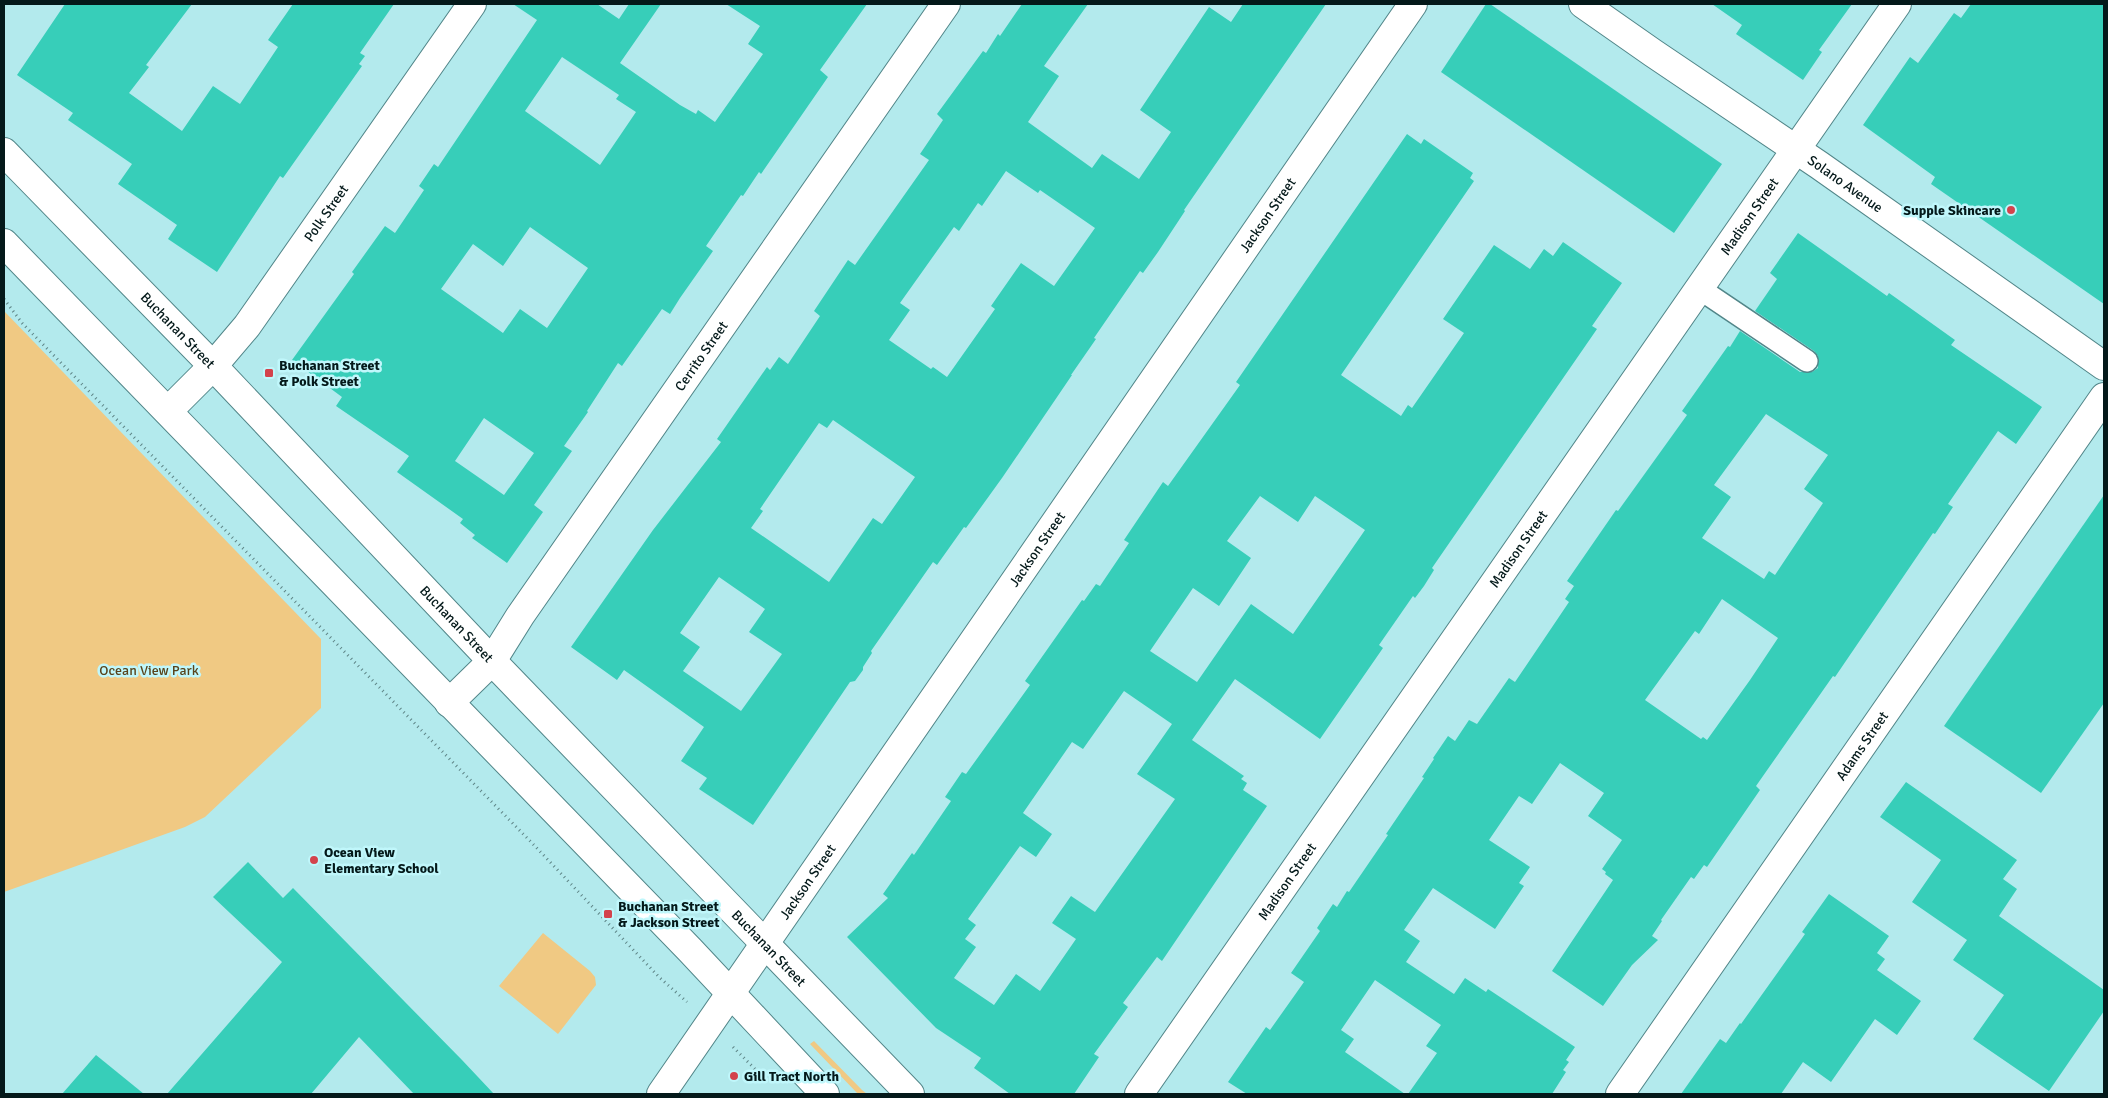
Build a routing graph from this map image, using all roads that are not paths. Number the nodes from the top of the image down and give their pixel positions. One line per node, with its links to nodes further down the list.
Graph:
1 (472, 4): 11 (street, Polk Street)
2 (946, 4): 15 (street, Cerrito Street)
3 (1413, 4): 17 (street, Jackson Street)
4 (1583, 4): 6 (street, Solano Avenue)
5 (1897, 4): 6 (street, Madison Street)
6 (1796, 150): 9 (street, Madison Street); 12 (street, Solano Avenue)
7 (4, 152): 11 (street, Buchanan Street)
8 (4, 242): 14 (street)
9 (1700, 289): 10 (lane); 22 (street, Madison Street)
10 (1807, 361)
11 (213, 366): 14 (street, Polk Street); 15 (street, Buchanan Street)
12 (2104, 366)
13 (2104, 397): 23 (street, Adams Street)
14 (168, 411): 16 (street)
15 (492, 661): 16 (street, Cerrito Street); 17 (street, Buchanan Street)
16 (449, 703): 18 (street)
17 (765, 943): 18 (street, Jackson Street); 21 (street, Buchanan Street)
18 (730, 994): 19 (street, Jackson Street); 20 (street)
19 (661, 1094)
20 (825, 1094)
21 (910, 1094)
22 (1139, 1094)
23 (1620, 1094)

